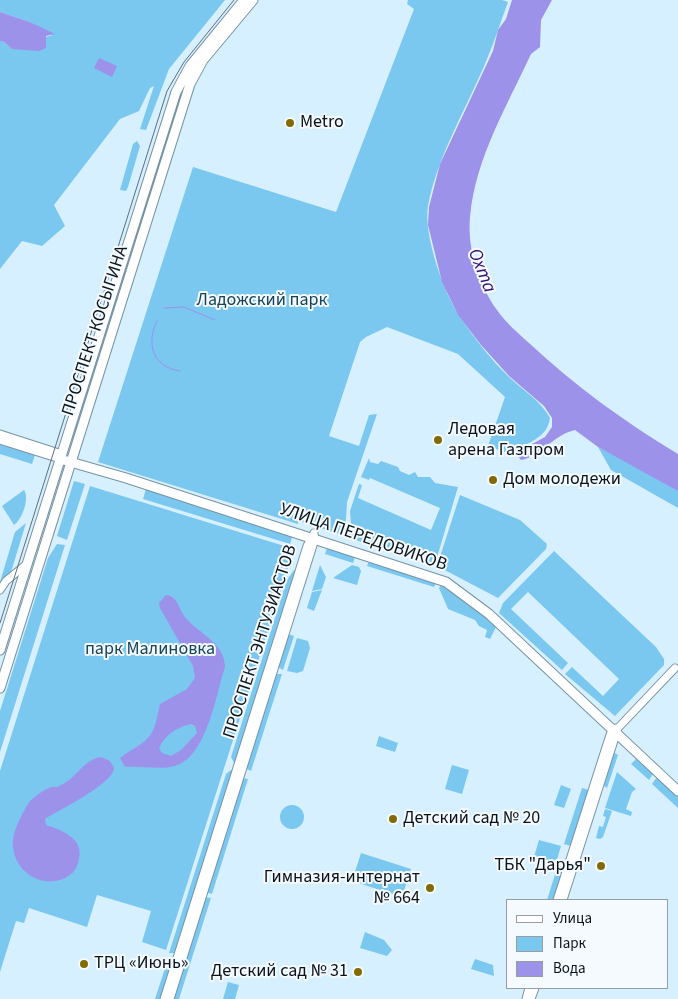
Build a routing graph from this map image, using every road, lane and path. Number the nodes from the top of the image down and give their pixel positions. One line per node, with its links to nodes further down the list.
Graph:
1 (244, 0): 5 (main road, ПРОСПЕКТ КОСЫГИНА)
2 (253, 0): 6 (main road, ПРОСПЕКТ КОСЫГИНА)
3 (0, 434): 5 (street, УЛИЦА ПЕРЕДОВИКОВ)
4 (0, 440): 5 (street, УЛИЦА ПЕРЕДОВИКОВ)
5 (61, 456): 6 (main road, УЛИЦА ПЕРЕДОВИКОВ); 8 (main road, ПРОСПЕКТ КОСЫГИНА)
6 (72, 459): 7 (main road, УЛИЦА ПЕРЕДОВИКОВ); 12 (main road, ПРОСПЕКТ КОСЫГИНА)
7 (313, 536): 13 (main road, УЛИЦА ПЕРЕДОВИКОВ); 18 (street, ПРОСПЕКТ ЭНТУЗИАСТОВ); 19 (street, ПРОСПЕКТ ЭНТУЗИАСТОВ)
8 (28, 563): 9 (street); 10 (main road, ПРОСПЕКТ КОСЫГИНА)
9 (0, 590)
10 (0, 650)
11 (675, 668): 13 (street)
12 (0, 688)
13 (615, 730): 14 (main road, УЛИЦА ПЕРЕДОВИКОВ); 15 (main road, УЛИЦА ПЕРЕДОВИКОВ); 16 (street); 17 (street)
14 (678, 784)
15 (678, 791)
16 (557, 899)
17 (563, 899)
18 (164, 999)
19 (170, 999)

